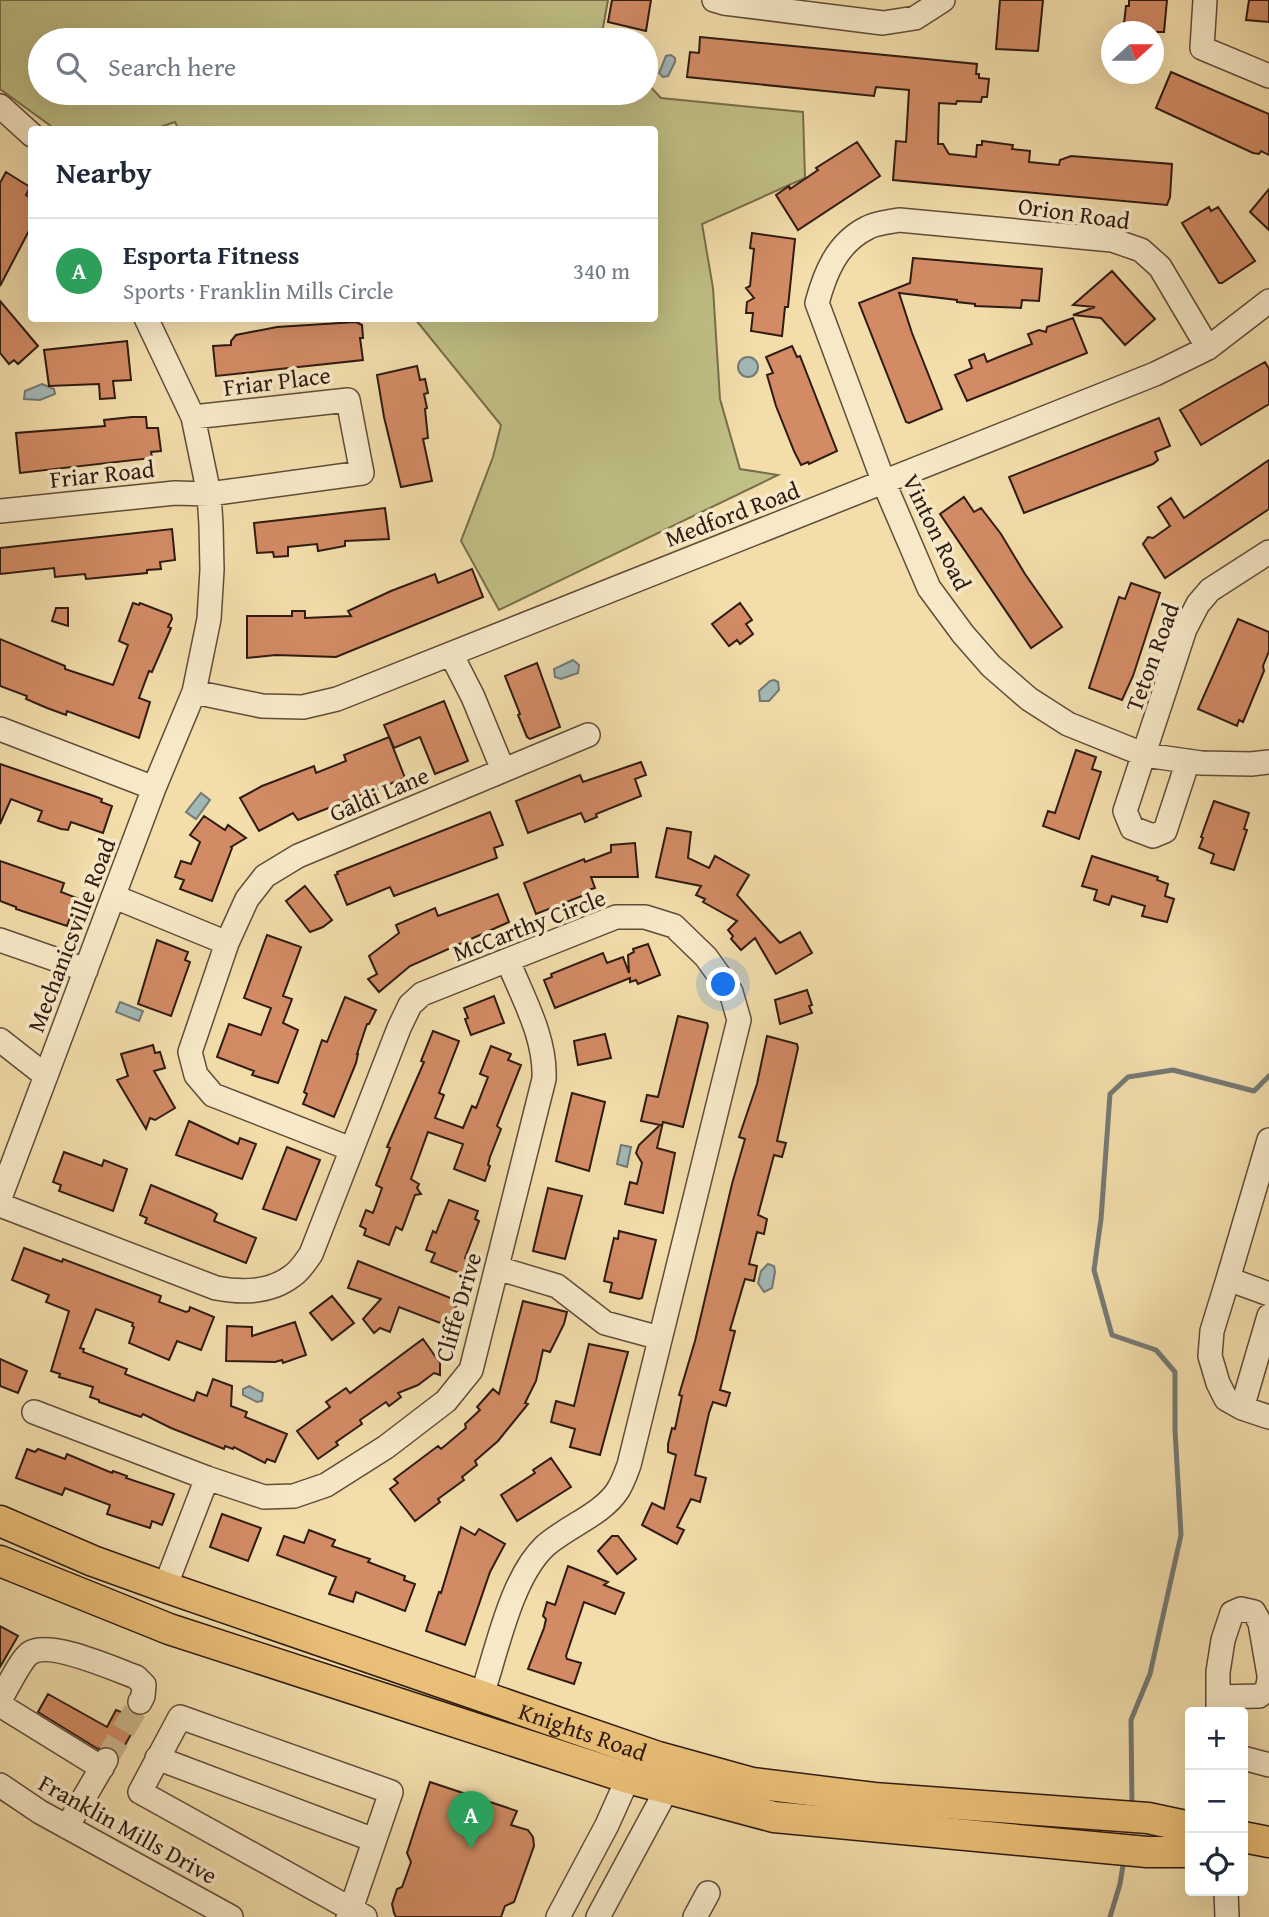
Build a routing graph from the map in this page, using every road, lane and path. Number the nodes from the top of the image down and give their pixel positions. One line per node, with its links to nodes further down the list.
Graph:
1 (714, 0): 2 (street)
2 (943, 0)
3 (1205, 0): 4 (street)
4 (1269, 76)
5 (0, 106): 6 (street)
6 (28, 131)
7 (880, 225): 10 (street, Orion Road); 12 (street, Vinton Road)
8 (1269, 301): 10 (street, Medford Road)
9 (148, 322): 11 (street, Mechanicsville Road)
10 (1208, 348): 12 (street, Medford Road)
11 (193, 417): 13 (street, Mechanicsville Road); 13 (street, Friar Place)
12 (884, 483): 16 (street, Medford Road); 20 (street, Vinton Road)
13 (209, 494): 14 (street, Friar Road); 17 (street, Mechanicsville Road)
14 (0, 511)
15 (1269, 552): 20 (street, Teton Road)
16 (451, 654): 17 (street, Medford Road); 23 (street)
17 (194, 692): 24 (street, Mechanicsville Road)
18 (0, 729): 24 (street)
19 (588, 734): 23 (street, Galdi Lane)
20 (1145, 755): 21 (street, Vinton Road); 21 (street, Teton Road)
21 (1188, 761): 22 (street, Vinton Road)
22 (1269, 762)
23 (503, 771): 27 (street, Galdi Lane)
24 (154, 788): 25 (street, Mechanicsville Road)
25 (115, 897): 27 (street); 29 (street, Mechanicsville Road)
26 (0, 940): 29 (street)
27 (227, 943): 33 (street, Galdi Lane)
28 (508, 961): 33 (street, McCarthy Circle); 36 (street, Cliffe Drive); 40 (street, McCarthy Circle)
29 (86, 970): 31 (street, Mechanicsville Road)
30 (0, 1040): 31 (street)
31 (46, 1076): 34 (street, Mechanicsville Road)
32 (1269, 1140): 37 (street)
33 (351, 1149): 35 (street, McCarthy Circle)
34 (0, 1198)
35 (0, 1205)
36 (497, 1268): 40 (street); 44 (street, Cliffe Drive)
37 (1228, 1279): 38 (street); 41 (street)
38 (1269, 1294)
39 (1269, 1316): 41 (street)
40 (660, 1338): 50 (street, McCarthy Circle)
41 (1242, 1408): 43 (street)
42 (34, 1412): 44 (street, Cliffe Drive)
43 (1269, 1417)
44 (207, 1478): 47 (street)
45 (0, 1521): 47 (main road, Knights Road)
46 (0, 1561): 48 (main road, Knights Road)
47 (175, 1590): 48 (main road); 50 (main road, Knights Road)
48 (173, 1630): 58 (main road, Knights Road)
49 (1269, 1677): 53 (street); 53 (street)
50 (482, 1695): 54 (main road, Knights Road)
51 (140, 1702): 52 (street)
52 (0, 1703): 62 (street)
53 (1218, 1705)
54 (658, 1757): 58 (street); 60 (street); 61 (main road, Knights Road)
55 (157, 1758): 64 (street); 64 (street); 71 (street)
56 (1248, 1759): 57 (street)
57 (1269, 1765)
58 (628, 1778): 60 (main road, Knights Road); 73 (street)
59 (0, 1785): 62 (street, Franklin Mills Drive)
60 (667, 1789): 67 (main road, Knights Road); 74 (street)
61 (1185, 1826)
62 (67, 1827): 72 (street, Franklin Mills Drive)
63 (1248, 1838): 65 (main road)
64 (374, 1840): 71 (street)
65 (1269, 1842)
66 (1269, 1851): 68 (main road)
67 (1185, 1852)
68 (1248, 1852)
69 (708, 1893): 75 (street)
70 (1226, 1896): 76 (street)
71 (355, 1914)
72 (231, 1917)
73 (558, 1917)
74 (598, 1917)
75 (695, 1917)
76 (1227, 1917)

